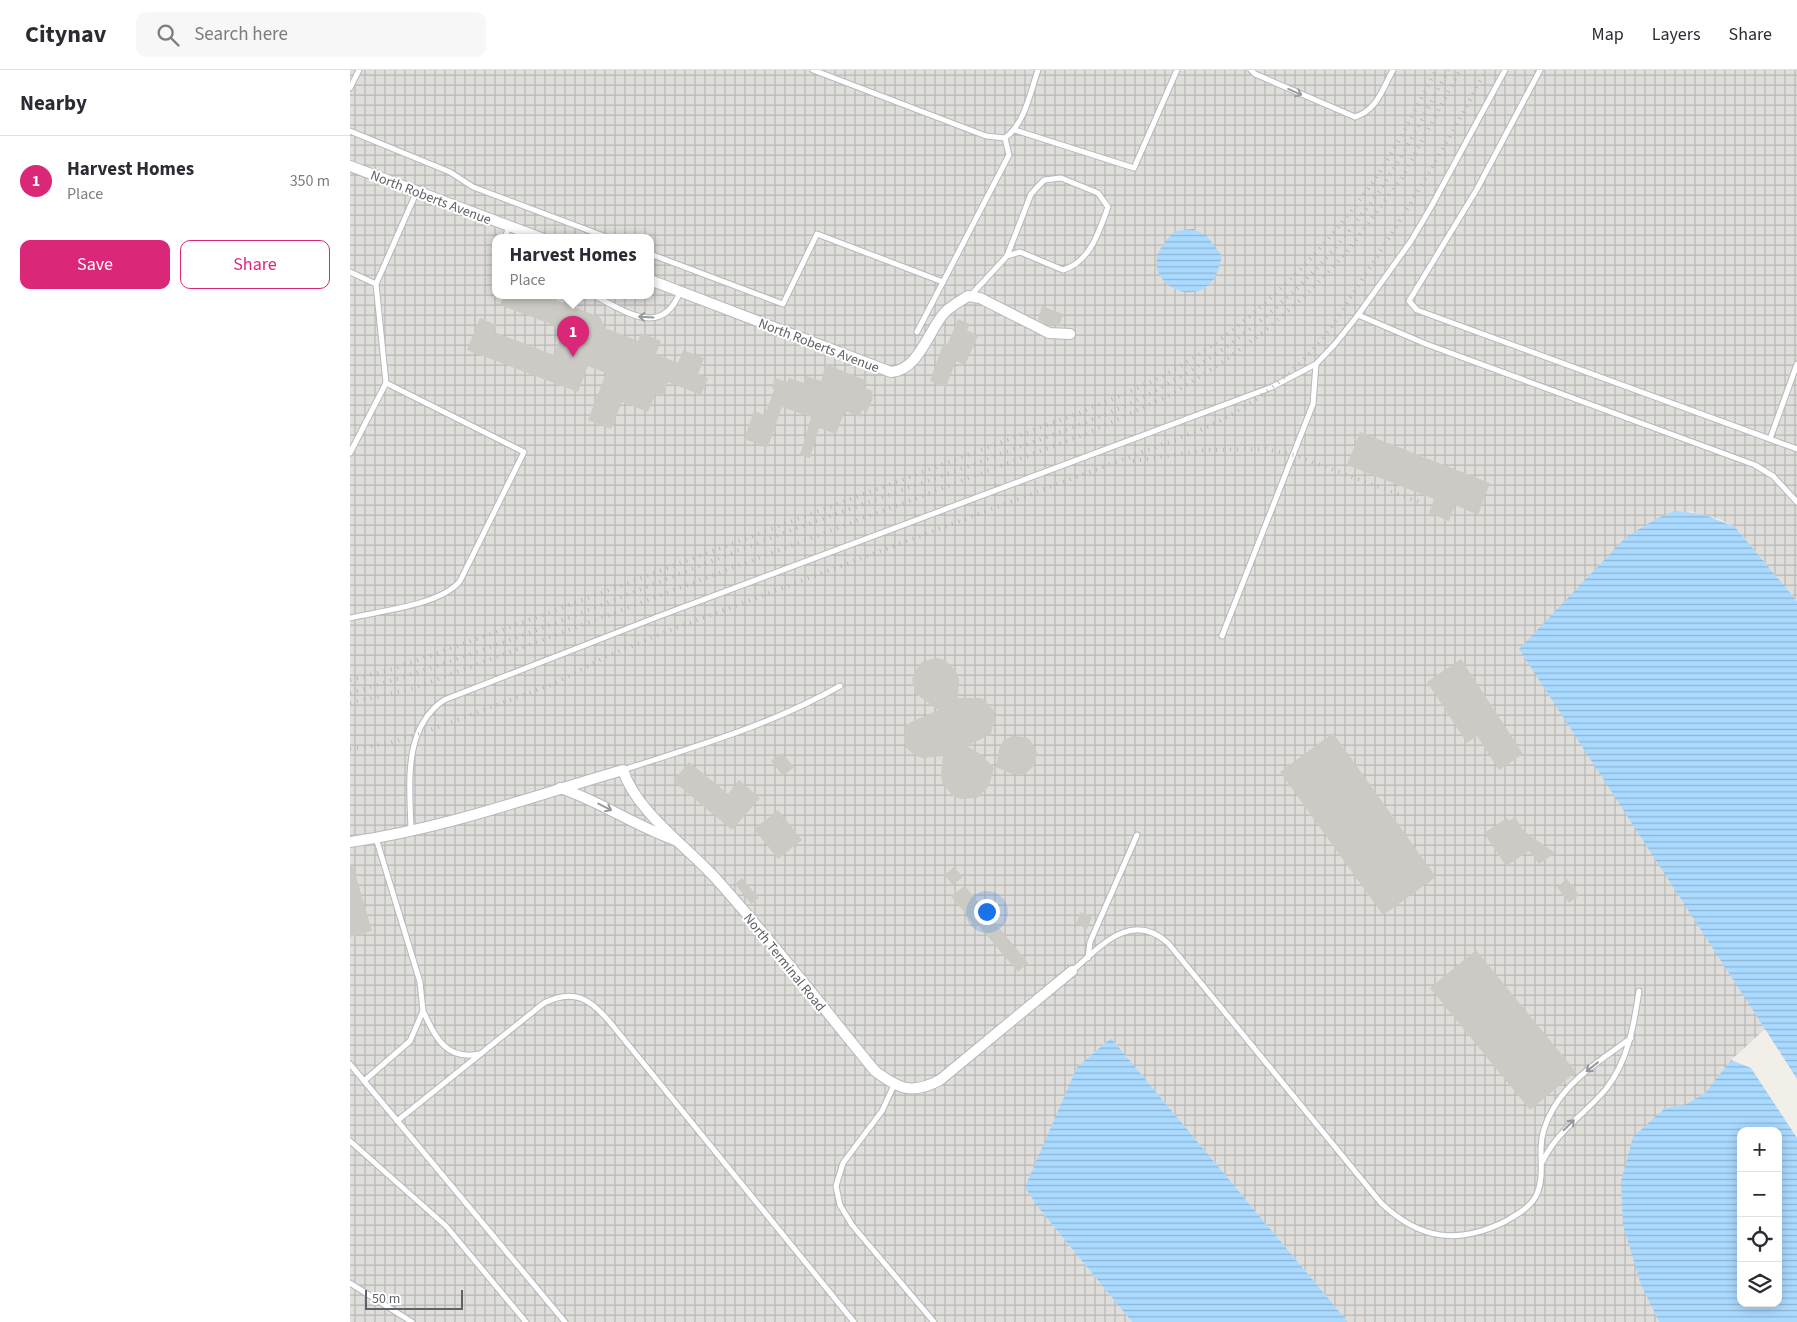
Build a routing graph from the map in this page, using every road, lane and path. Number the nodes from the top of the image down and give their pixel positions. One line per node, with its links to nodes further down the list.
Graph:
1 (359, 70): 9 (lane)
2 (813, 70): 12 (lane)
3 (1038, 70): 10 (lane)
4 (1177, 70): 10 (lane)
5 (1251, 70): 6 (lane, one-way to 6)
6 (1393, 70)
7 (1505, 70): 28 (lane)
8 (1540, 70): 34 (lane)
9 (350, 88)
10 (1015, 130): 12 (lane)
11 (350, 131): 18 (lane)
12 (1005, 138): 23 (lane)
13 (350, 166): 14 (street, North Roberts Avenue)
14 (418, 191): 15 (street, North Roberts Avenue); 24 (lane)
15 (509, 226): 16 (lane); 17 (street, North Roberts Avenue)
16 (506, 234)
17 (530, 234)
18 (598, 234)
19 (654, 256): 23 (lane)
20 (1007, 256): 20 (lane); 26 (lane)
21 (350, 272): 24 (lane)
22 (654, 282): 25 (street, North Roberts Avenue)
23 (943, 282): 29 (lane)
24 (376, 284): 33 (lane)
25 (681, 292): 26 (street, North Roberts Avenue); 27 (lane, one-way to 27)
26 (970, 296): 30 (street)
27 (601, 299)
28 (1358, 315): 31 (lane); 37 (lane)
29 (917, 332)
30 (1070, 334)
31 (1316, 364): 39 (lane); 43 (lane)
32 (1797, 364): 34 (lane)
33 (386, 383): 36 (lane); 38 (lane)
34 (1770, 439): 35 (lane)
35 (1797, 449)
36 (350, 453)
37 (1797, 502)
38 (350, 618)
39 (1222, 636)
40 (840, 686): 41 (lane)
41 (623, 770): 42 (street); 46 (street, North Terminal Road)
42 (560, 788): 43 (street); 46 (street, North Terminal Road, one-way to 46)
43 (411, 831): 45 (street)
44 (1137, 835): 48 (lane)
45 (376, 838): 47 (street); 51 (lane)
46 (675, 840): 56 (street, North Terminal Road)
47 (350, 842)
48 (1088, 958): 49 (lane); 59 (lane)
49 (1072, 971): 56 (street)
50 (1639, 991): 52 (lane)
51 (423, 1011): 53 (lane); 55 (lane)
52 (1632, 1038): 59 (lane, one-way to 52); 59 (lane, one-way to 59)
53 (483, 1053): 57 (lane); 64 (lane)
54 (350, 1064): 55 (lane)
55 (364, 1081): 57 (lane)
56 (894, 1086): 65 (lane)
57 (397, 1121): 63 (lane)
58 (350, 1141): 62 (lane)
59 (1542, 1164)
60 (350, 1283): 61 (lane)
61 (412, 1322)
62 (526, 1322)
63 (565, 1322)
64 (854, 1322)
65 (934, 1322)

